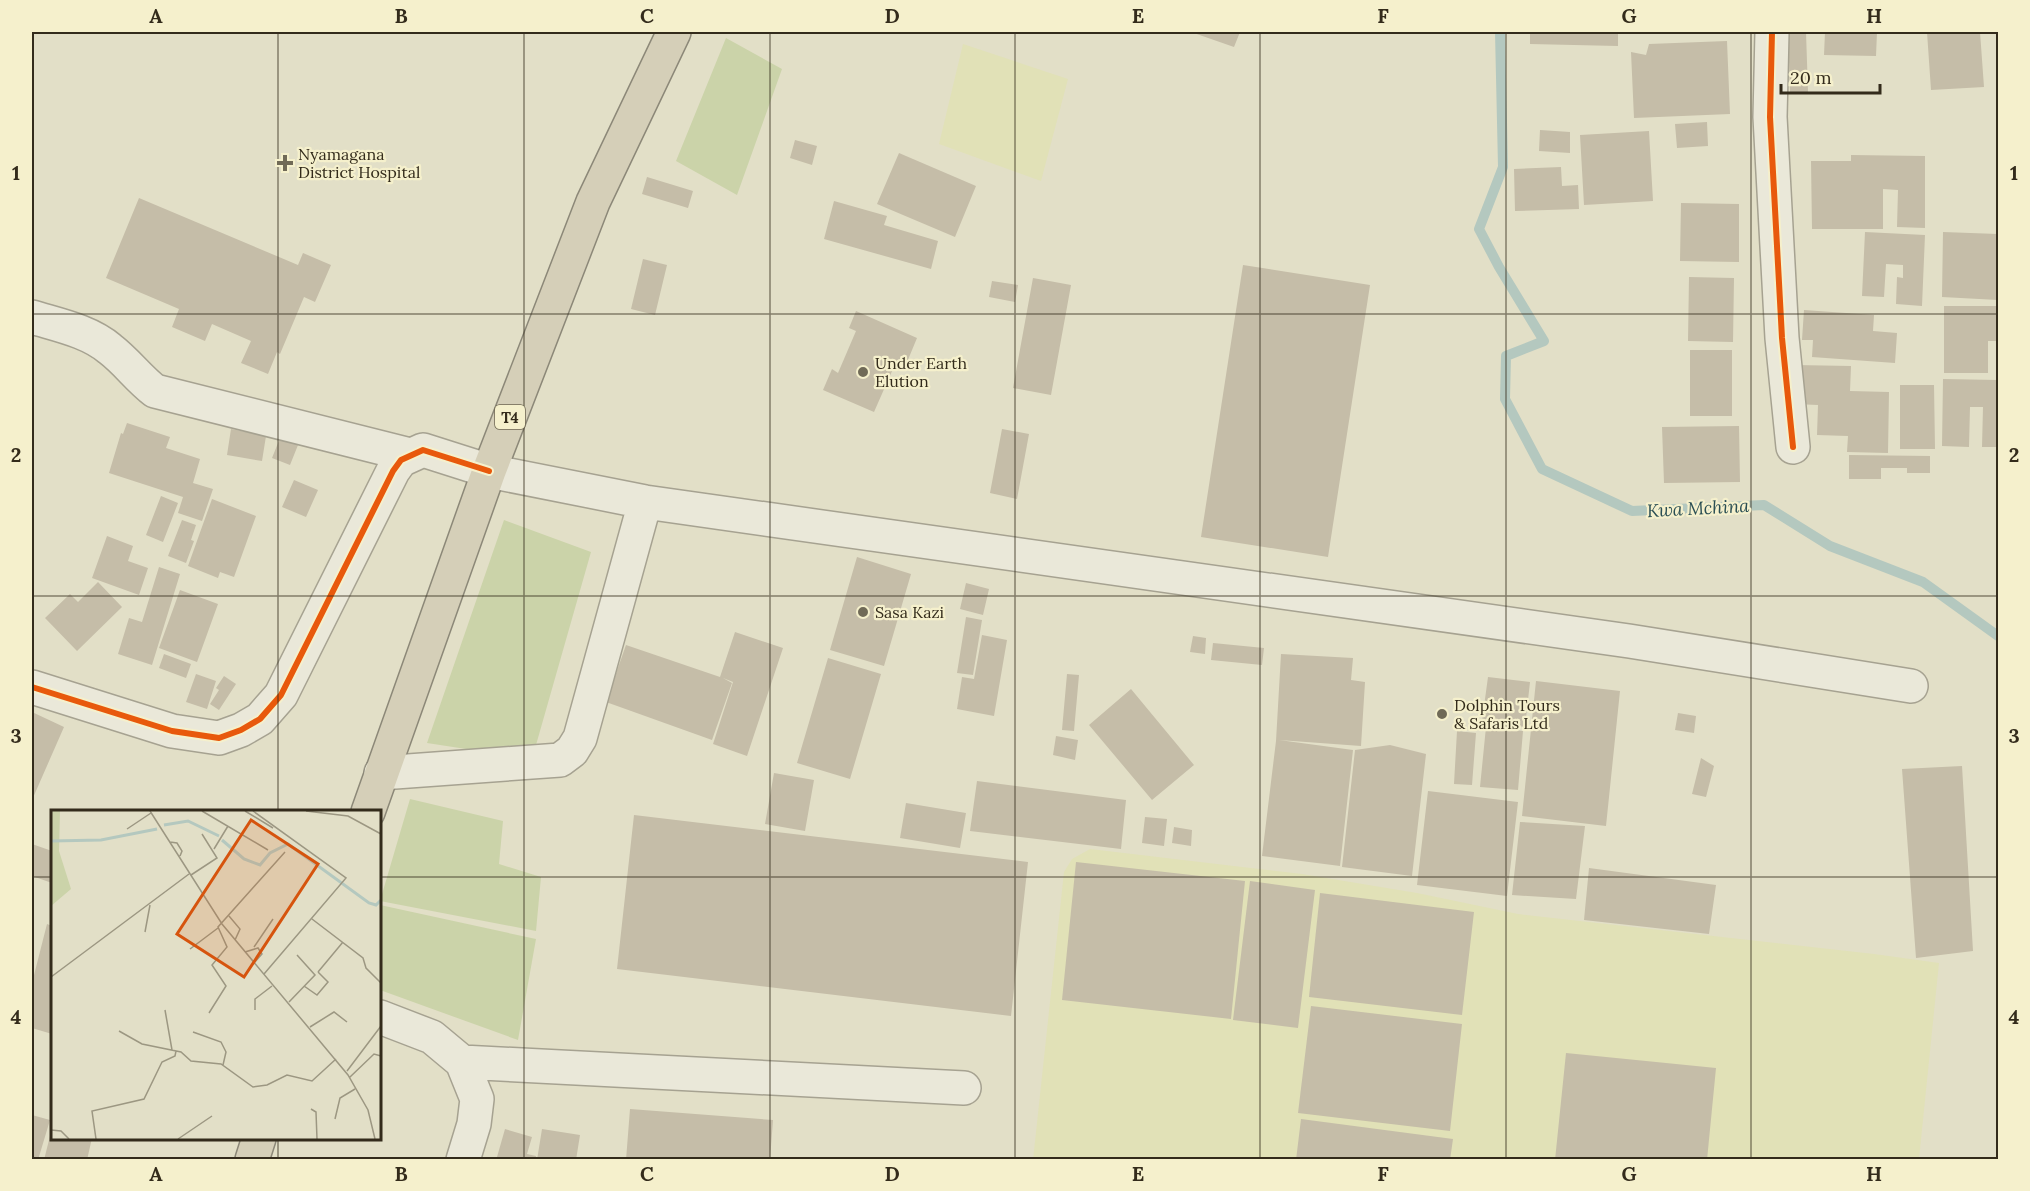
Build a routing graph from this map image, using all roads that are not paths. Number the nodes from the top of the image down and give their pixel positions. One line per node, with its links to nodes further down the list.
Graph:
1 (674, 32): 6 (highway, T4)
2 (1772, 32): 4 (street)
3 (32, 317): 5 (street)
4 (1793, 447)
5 (410, 455): 6 (street); 9 (street)
6 (489, 471): 7 (street); 10 (highway, T4)
7 (645, 501): 8 (street); 10 (street)
8 (1911, 686)
9 (32, 687)
10 (381, 773): 11 (highway, T4)
11 (369, 810)
12 (381, 1017): 13 (street)
13 (462, 1062): 14 (street); 17 (street)
14 (964, 1088)
15 (258, 1140): 16 (highway)
16 (252, 1160)
17 (464, 1160)

